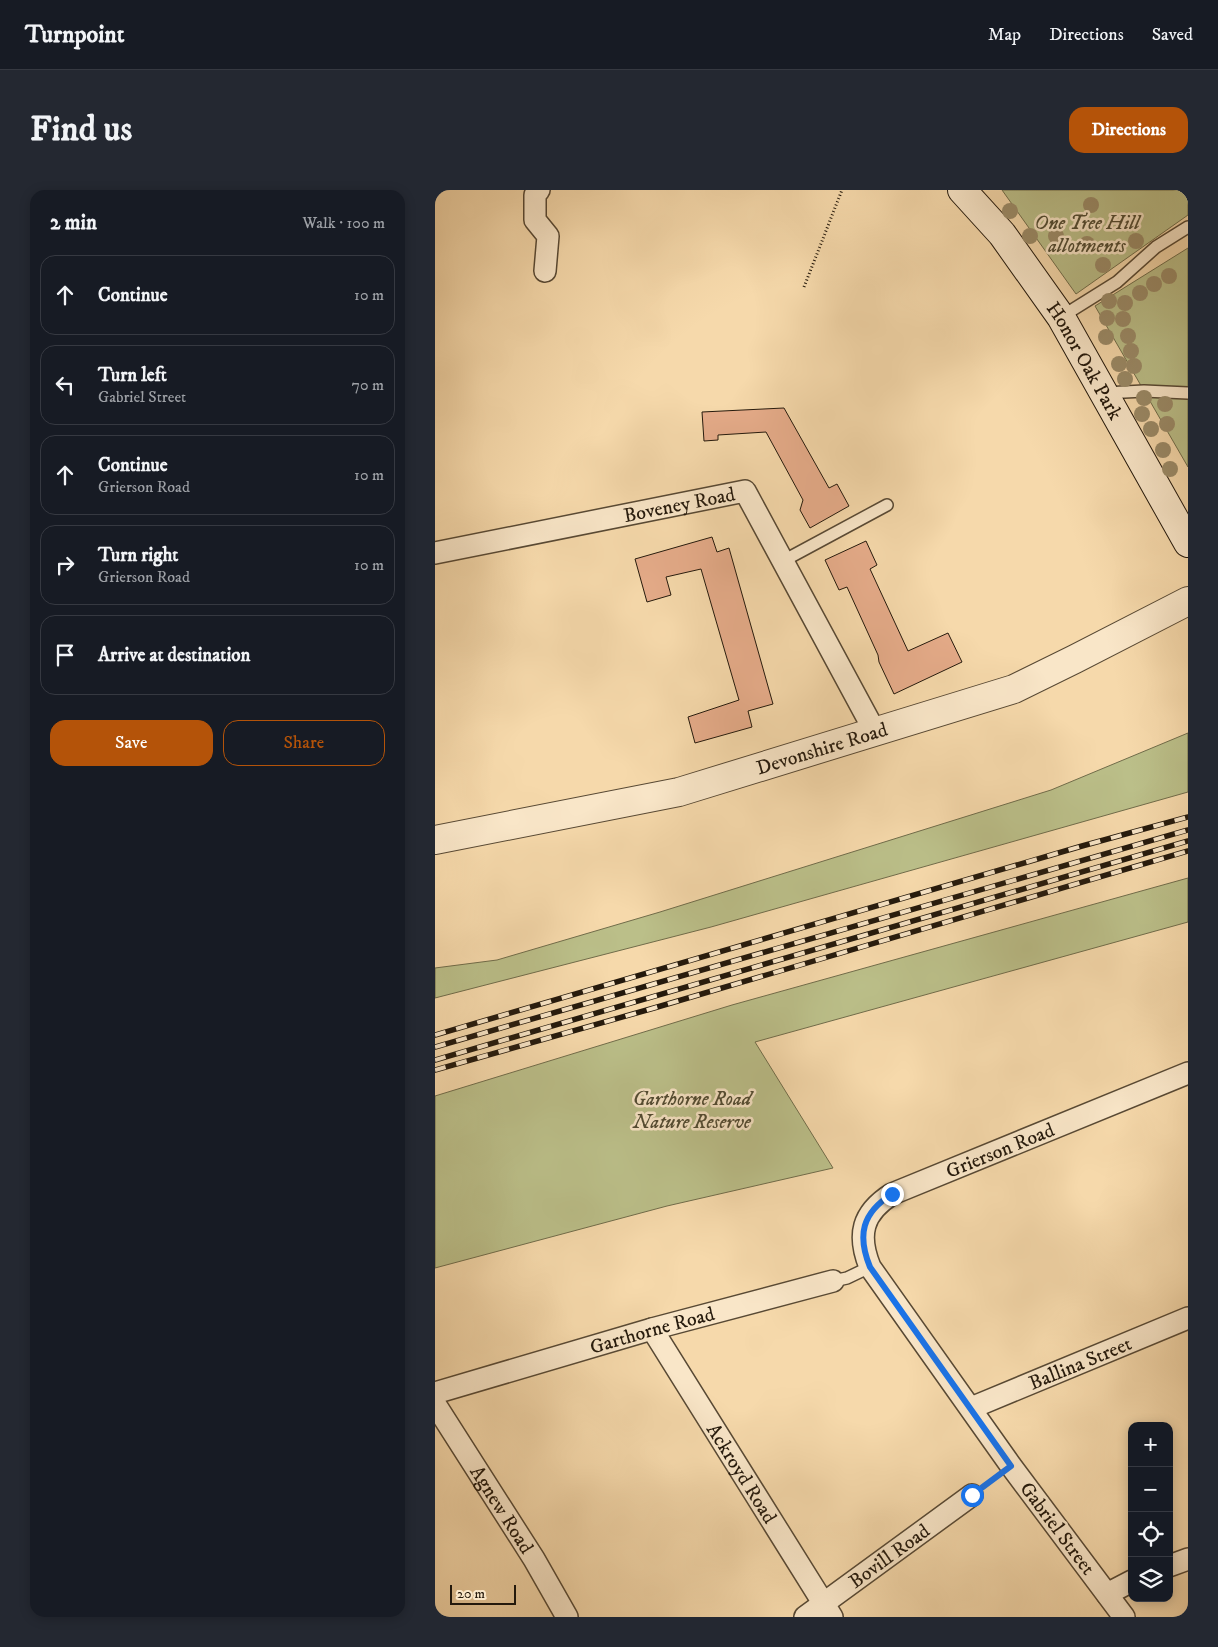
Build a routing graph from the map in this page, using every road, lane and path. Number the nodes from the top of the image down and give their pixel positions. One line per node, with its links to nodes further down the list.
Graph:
1 (539, 190): 5 (street)
2 (842, 190): 6 (path)
3 (963, 190): 7 (street, Honor Oak Park)
4 (1188, 227): 7 (lane)
5 (545, 271)
6 (804, 286)
7 (1061, 317): 8 (street, Honor Oak Park)
8 (1104, 393): 9 (lane); 11 (street, Honor Oak Park)
9 (1188, 393)
10 (887, 505): 13 (lane)
11 (1188, 543)
12 (435, 553): 13 (street, Boveney Road)
13 (783, 561): 15 (street, Boveney Road)
14 (1188, 601): 15 (street, Devonshire Road)
15 (875, 730): 16 (street, Devonshire Road)
16 (435, 840)
17 (1188, 1073): 18 (street, Grierson Road)
18 (870, 1267): 19 (lane, Garthorne Road); 24 (street, Gabriel Street)
19 (833, 1281): 21 (street, Garthorne Road)
20 (1188, 1318): 24 (street, Ballina Street)
21 (653, 1329): 22 (street, Garthorne Road); 30 (street, Ackroyd Road)
22 (435, 1393)
23 (435, 1404): 31 (street, Agnew Road)
24 (971, 1408): 29 (street, Gabriel Street)
25 (972, 1495): 30 (street, Bovill Road)
26 (1188, 1559): 27 (street)
27 (1173, 1565)
28 (1128, 1583): 29 (street)
29 (1107, 1594): 33 (street, Gabriel Street)
30 (828, 1610): 32 (street, Bovill Road)
31 (567, 1617)
32 (805, 1617)
33 (1124, 1617)

